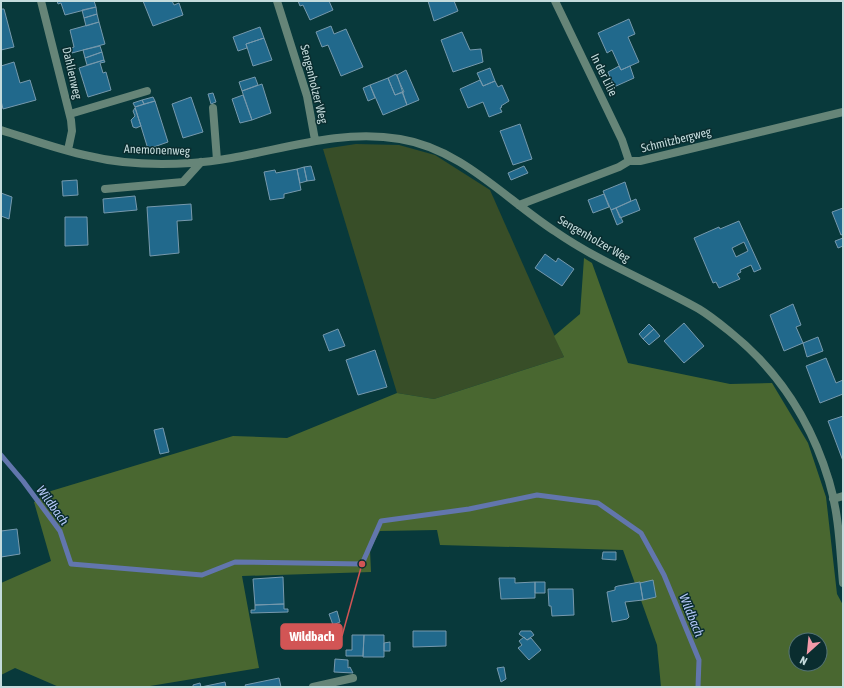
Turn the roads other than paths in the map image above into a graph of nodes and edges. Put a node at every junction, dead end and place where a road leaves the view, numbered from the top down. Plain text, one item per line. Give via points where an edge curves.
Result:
1 (41, 1) edge
2 (277, 1) edge
3 (555, 1) edge
4 (148, 91) dead end
5 (213, 108) dead end
6 (843, 112) edge
7 (70, 114) junction
8 (1, 130) edge
9 (314, 140) junction
10 (68, 150) junction
11 (217, 160) junction
12 (629, 161) junction
13 (201, 162) junction
14 (105, 188) dead end
15 (519, 205) junction
16 (843, 496) edge
17 (833, 499) junction
18 (843, 583) edge
19 (353, 678) dead end
20 (313, 687) edge

1 - 7 street, Dahlienweg
2 - 9 street, Sengenholzer Weg via 307,96
3 - 12 street, In der Lilie via 622,140
4 - 7 street
5 - 11 street
6 - 12 street, Schmitzbergweg via 640,162
7 - 10 street, Dahlienweg via 72,131
8 - 10 street, Anemonenweg
9 - 11 street, Anemonenweg
9 - 15 street, Sengenholzer Weg via 373,137 418,143 460,162
10 - 13 street, Anemonenweg via 90,157 117,160 154,163
11 - 13 street, Anemonenweg
12 - 15 street, Schmitzbergweg via 619,168
13 - 14 street via 183,182
15 - 17 street, Sengenholzer Weg via 534,218 589,253 702,310 759,357 799,411 820,454
16 - 17 street
17 - 18 street, Sengenholzer Weg
19 - 20 street

